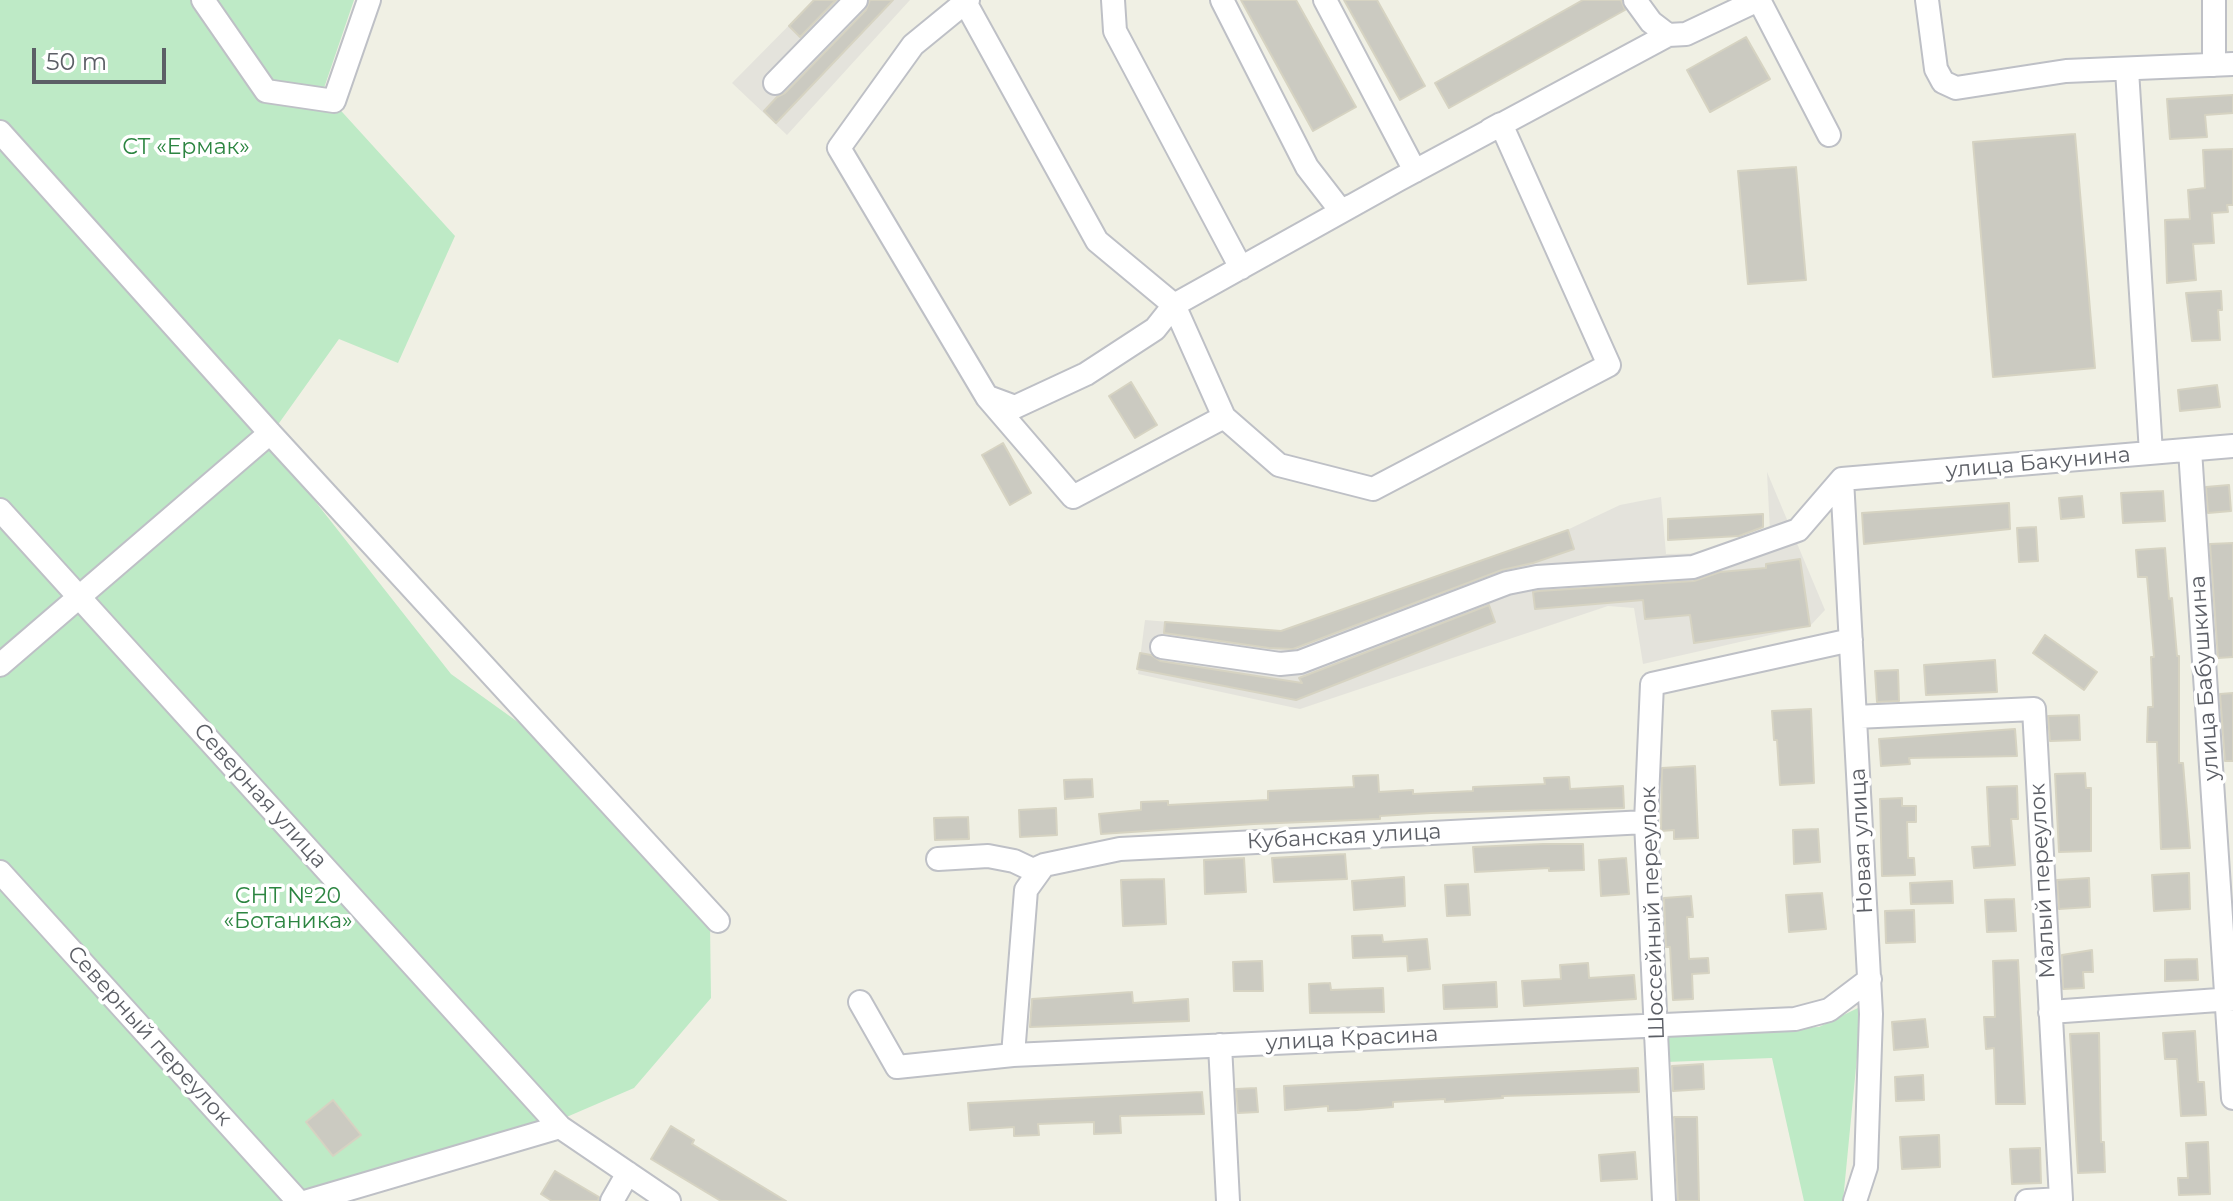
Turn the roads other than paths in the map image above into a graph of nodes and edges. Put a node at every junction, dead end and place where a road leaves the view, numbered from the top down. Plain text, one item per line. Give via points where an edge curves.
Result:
1 (203, 0) edge
2 (369, 0) edge
3 (856, 0) edge
4 (1113, 0) edge
5 (1222, 0) edge
6 (1325, 0) edge
7 (1635, 0) edge
8 (1758, 0) edge
9 (1927, 0) edge
10 (2214, 0) edge
11 (967, 1) edge
12 (1668, 35) junction
13 (2224, 64) edge
14 (2127, 70) junction
15 (775, 83) dead end
16 (1501, 124) junction
17 (0, 132) edge
18 (1829, 135) dead end
19 (1415, 171) junction
20 (1341, 211) junction
21 (1241, 268) junction
22 (1174, 305) junction
23 (987, 397) junction
24 (1224, 417) junction
25 (270, 433) junction
26 (2233, 446) edge
27 (2190, 450) junction
28 (2151, 453) junction
29 (1842, 479) junction
30 (0, 510) edge
31 (79, 597) junction
32 (1851, 640) junction
33 (1162, 647) dead end
34 (0, 665) edge
35 (1855, 717) junction
36 (1646, 822) junction
37 (938, 859) dead end
38 (1044, 865) junction
39 (0, 872) edge
40 (718, 921) dead end
41 (1870, 979) junction
42 (2230, 999) edge
43 (860, 1002) dead end
44 (2050, 1012) junction
45 (1657, 1024) junction
46 (1220, 1045) junction
47 (1013, 1055) junction
48 (2233, 1098) edge
49 (560, 1127) junction
50 (628, 1173) junction
51 (317, 1200) edge
52 (298, 1201) edge
53 (612, 1201) edge
54 (669, 1201) edge
55 (1228, 1201) edge
56 (1664, 1201) edge
57 (1855, 1201) edge
58 (2027, 1201) edge

1 - 2 street via 266,91 334,101
3 - 15 street
4 - 21 street via 1115,31
5 - 20 street via 1307,167
6 - 19 street
7 - 12 street
8 - 12 street via 1686,34
8 - 18 street
9 - 14 street via 1936,69 1943,82 1956,88 2066,71
10 - 13 street
11 - 22 street via 1097,241
11 - 23 street via 913,45 839,148
12 - 16 street
13 - 14 street
14 - 28 street
16 - 19 street
16 - 20 street
16 - 24 street via 1609,365 1373,489 1279,465
17 - 25 street
19 - 20 street
20 - 21 street
21 - 22 street
22 - 23 street via 1155,329 1086,374 1015,407
22 - 24 street
23 - 24 street via 1073,497
25 - 31 street
25 - 40 street
26 - 27 street, улица Бакунина
27 - 28 street, улица Бакунина
27 - 42 street, улица Бабушкина
28 - 29 street, улица Бакунина
29 - 32 street, Новая улица
29 - 33 street via 1798,530 1693,567 1507,583 1300,662 1280,664
30 - 31 street, Северная улица
31 - 34 street
31 - 49 street, Северная улица
32 - 35 street, Новая улица
32 - 36 street, Шоссейный переулок via 1652,684
35 - 41 street, Новая улица
35 - 44 street, Малый переулок via 2034,709
36 - 38 street, Кубанская улица via 1120,849
36 - 45 street, Шоссейный переулок
37 - 38 street via 988,856 1033,870
38 - 47 street via 1026,890
39 - 52 street, Северный переулок
41 - 45 street, улица Красина via 1829,1010 1795,1019
41 - 57 street, Новая улица via 1866,1167
42 - 44 street
42 - 48 street, улица Бабушкина
43 - 47 street, улица Красина via 897,1067
44 - 58 street, Малый переулок via 2061,1199
45 - 46 street, улица Красина
45 - 56 street, Шоссейный переулок
46 - 47 street, улица Красина
46 - 55 street
49 - 50 street, Северная улица
49 - 51 street
50 - 53 street
50 - 54 street, Северная улица

